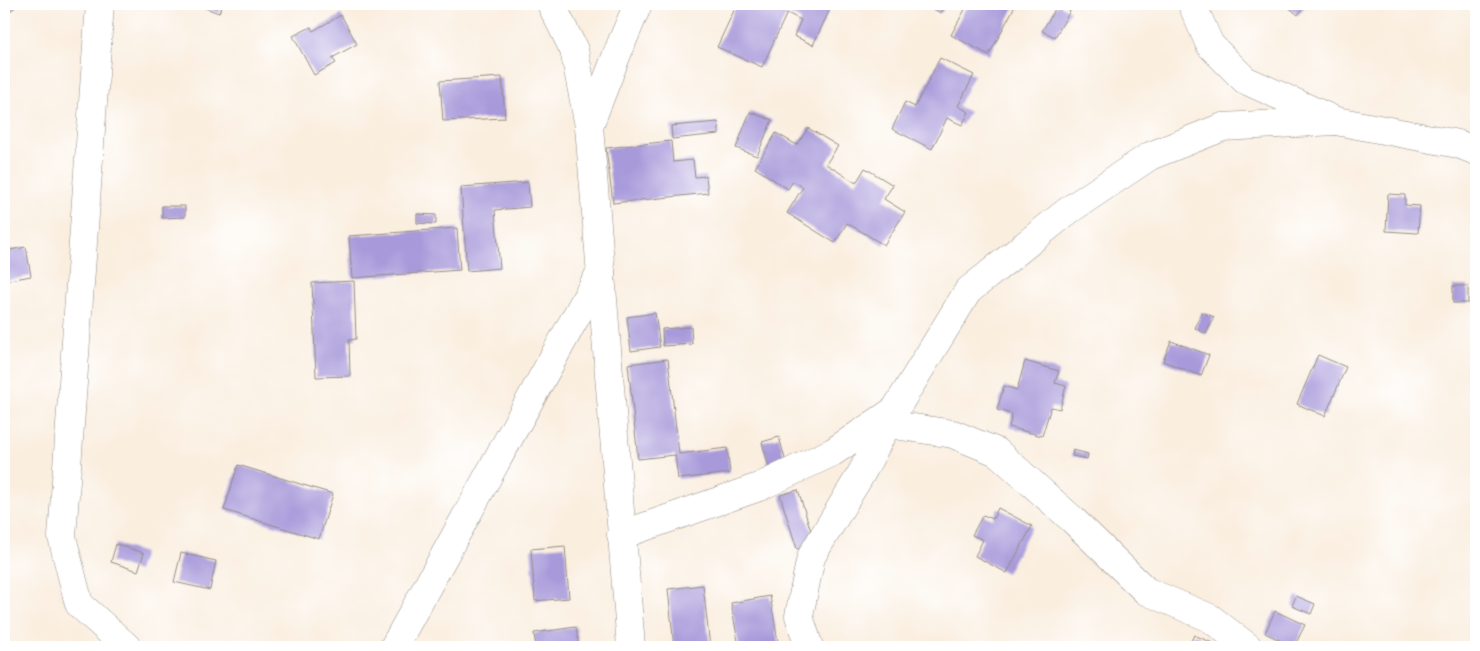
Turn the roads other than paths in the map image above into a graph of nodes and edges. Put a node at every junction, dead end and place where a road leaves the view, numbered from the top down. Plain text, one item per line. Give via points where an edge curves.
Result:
1 (100, 4) edge
2 (551, 4) edge
3 (638, 4) edge
4 (1192, 4) edge
5 (1336, 122) junction
6 (589, 126) junction
7 (1476, 151) edge
8 (601, 271) junction
9 (892, 417) junction
10 (621, 535) junction
11 (127, 647) edge
12 (394, 647) edge
13 (632, 647) edge
14 (809, 647) edge
15 (1248, 647) edge

1 - 11 street via 62,536 79,604
2 - 6 street via 574,50
3 - 6 street
4 - 5 street via 1210,45 1245,80
5 - 7 street via 1458,144
5 - 9 street via 1223,127 1150,156 1068,210 968,291
6 - 8 street
8 - 10 street
8 - 12 street
9 - 10 street via 832,452 759,487
9 - 14 street via 811,557 799,616
9 - 15 street via 952,434 996,452 1146,590 1210,618
10 - 13 street

